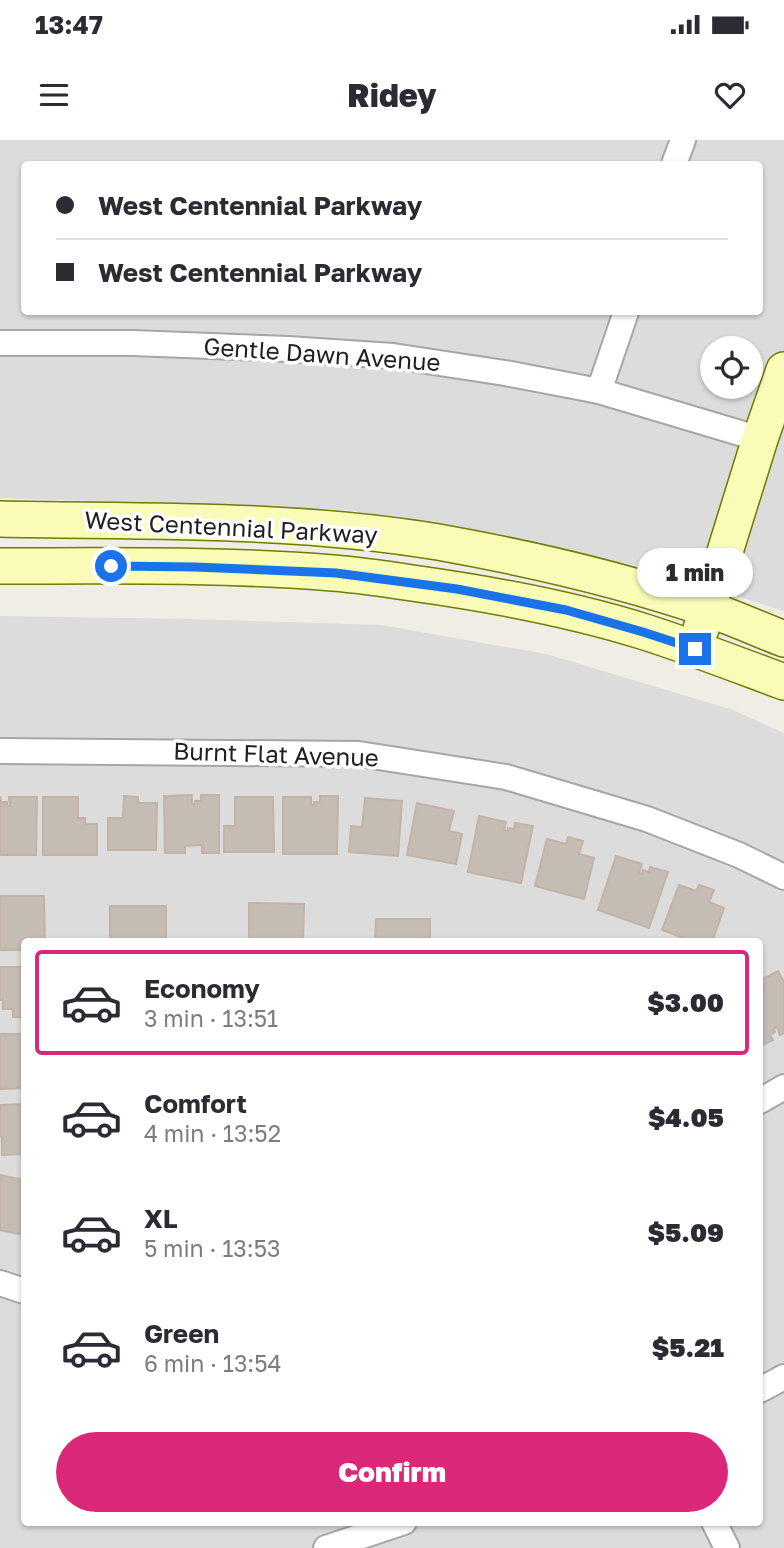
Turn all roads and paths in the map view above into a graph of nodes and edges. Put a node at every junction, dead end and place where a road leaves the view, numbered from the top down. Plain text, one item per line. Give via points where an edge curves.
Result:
1 (683, 140) edge
2 (675, 161) edge
3 (625, 315) edge
4 (0, 343) edge
5 (784, 370) edge
6 (599, 391) junction
7 (760, 439) junction
8 (0, 519) edge
9 (0, 565) edge
10 (707, 608) junction
11 (784, 639) edge
12 (695, 649) junction
13 (784, 682) edge
14 (0, 751) edge
15 (784, 877) edge
16 (784, 1087) edge
17 (763, 1099) edge
18 (0, 1283) edge
19 (21, 1291) edge
20 (784, 1377) edge
21 (763, 1388) edge
22 (392, 1526) edge
23 (717, 1526) edge
24 (326, 1548) edge
25 (727, 1548) edge

1 - 2 street
3 - 6 street
4 - 6 street, Gentle Dawn Avenue via 133,343 393,356
5 - 7 main road
6 - 7 street, Gentle Dawn Avenue
7 - 10 main road
8 - 10 main road, West Centennial Parkway via 247,524 437,542 576,571
9 - 12 main road, West Centennial Parkway via 336,573 566,610
10 - 11 main road, West Centennial Parkway
10 - 12 main road
12 - 13 main road, West Centennial Parkway
14 - 15 street, Burnt Flat Avenue via 359,754 506,777 634,815
16 - 17 street
18 - 19 street
20 - 21 street
22 - 24 street
23 - 25 street

